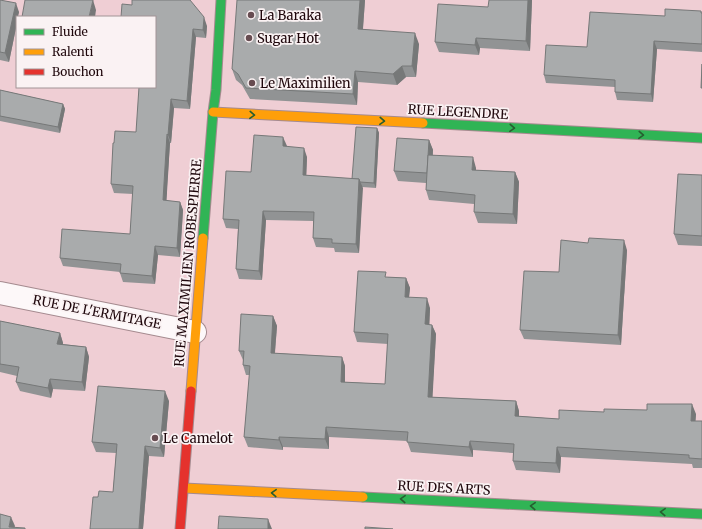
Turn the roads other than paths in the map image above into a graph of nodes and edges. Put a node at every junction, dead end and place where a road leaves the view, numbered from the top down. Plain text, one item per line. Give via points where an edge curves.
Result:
1 (221, 0) edge
2 (213, 112) junction
3 (702, 138) edge
4 (0, 293) edge
5 (195, 332) junction
6 (184, 488) junction
7 (702, 514) edge
8 (180, 529) edge

1 - 2 street, RUE MAXIMILIEN ROBESPIERRE
2 -> 3 street, RUE LEGENDRE
2 - 5 street, RUE MAXIMILIEN ROBESPIERRE
4 - 5 street, RUE DE L'ERMITAGE
5 - 6 street, RUE MAXIMILIEN ROBESPIERRE
7 -> 6 street, RUE DES ARTS
6 - 8 street, RUE MAXIMILIEN ROBESPIERRE

